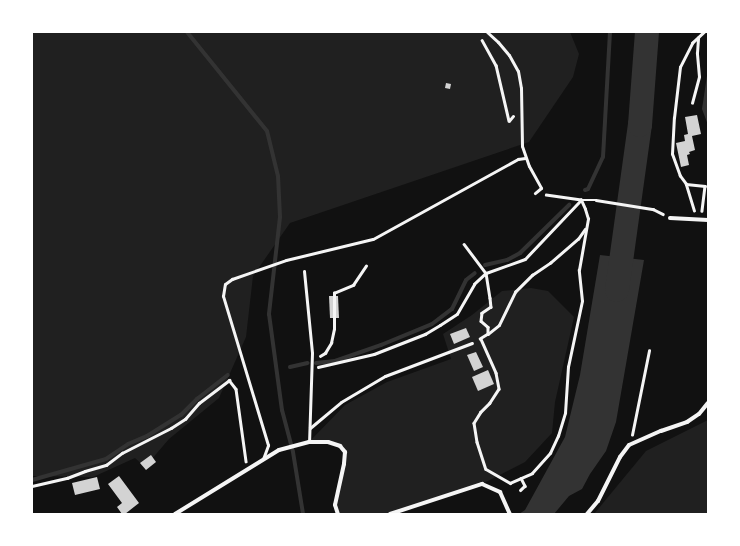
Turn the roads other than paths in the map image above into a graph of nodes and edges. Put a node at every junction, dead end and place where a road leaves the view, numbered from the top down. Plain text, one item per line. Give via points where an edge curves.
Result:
1 (486, 32) edge
2 (525, 158) junction
3 (535, 193) road end
4 (670, 218) dead end
5 (708, 220) edge
6 (304, 270) dead end
7 (472, 343) road end
8 (708, 403) edge
9 (310, 428) junction
10 (309, 442) junction
11 (263, 459) junction
12 (175, 514) edge
13 (338, 514) edge
14 (390, 514) edge
15 (510, 514) edge
16 (587, 514) edge

1 - 2 lane via 509,55 518,71 521,88 521,139
2 - 3 lane via 541,188
2 - 11 lane via 518,159 373,239 286,260 232,279 226,284 223,296 268,445
4 - 5 street
6 - 9 lane via 312,353
7 - 9 lane via 385,376 341,402
8 - 16 street via 699,414 687,422 629,445 620,457 598,501
9 - 10 lane
10 - 11 street via 279,450
10 - 13 street via 328,442 340,446 344,452 344,464 335,505
11 - 12 street
14 - 15 street via 482,484 500,492

